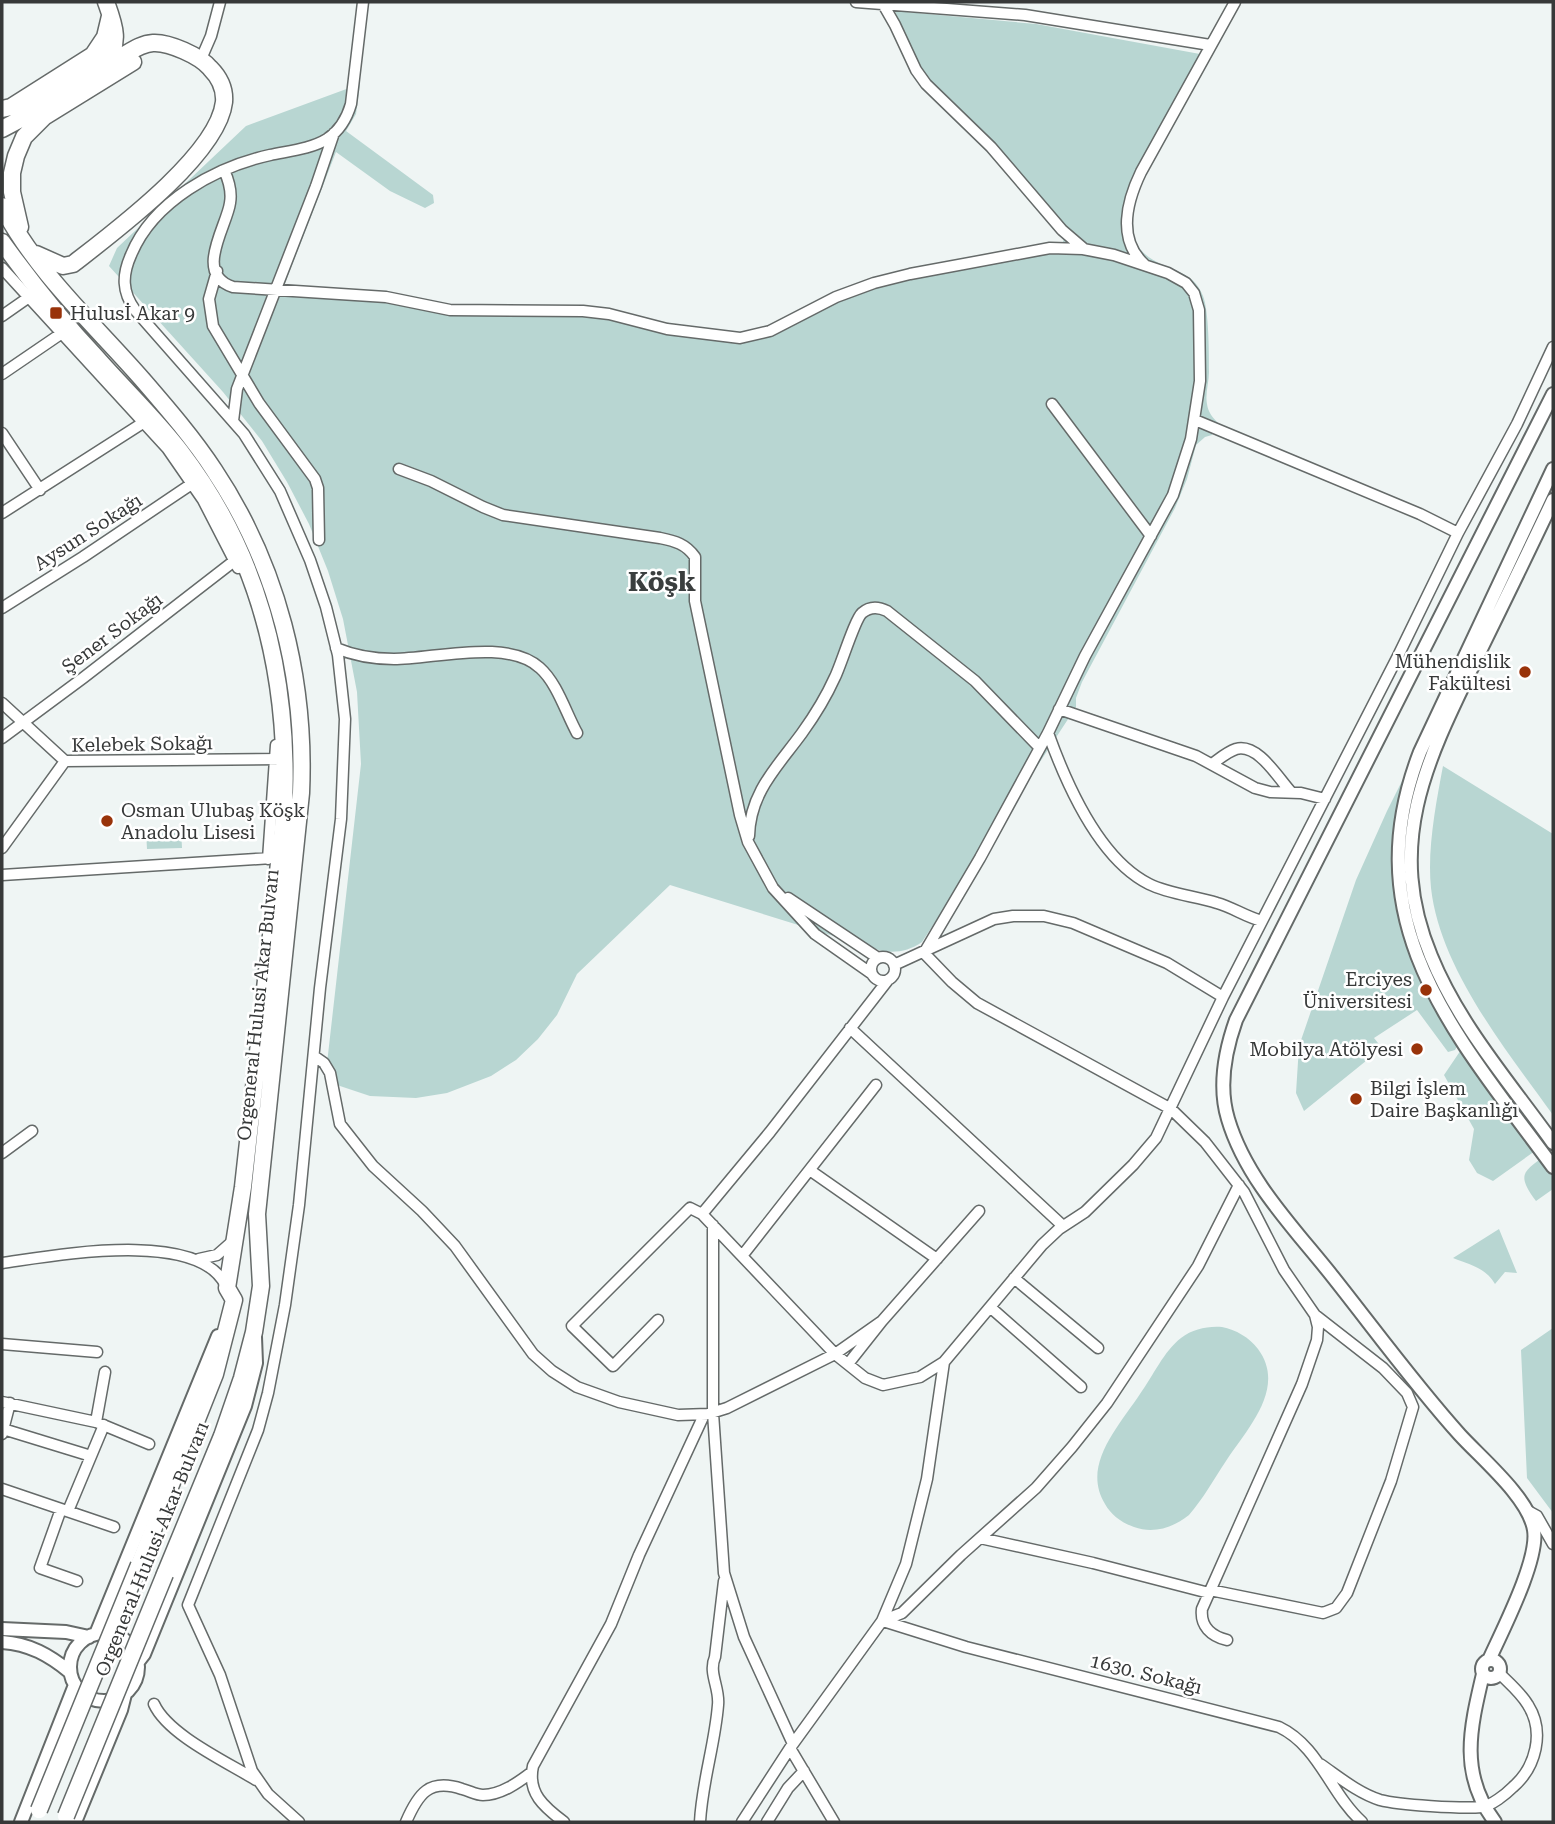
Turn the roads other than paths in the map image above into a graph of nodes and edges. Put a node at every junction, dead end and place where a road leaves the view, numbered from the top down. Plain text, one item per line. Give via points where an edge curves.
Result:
1 (220, 2) edge
2 (363, 2) edge
3 (856, 2) edge
4 (1235, 2) edge
5 (883, 4) junction
6 (108, 8) edge
7 (1210, 45) junction
8 (170, 46) junction
9 (201, 59) junction
10 (104, 64) junction
11 (2, 109) edge
12 (2, 129) edge
13 (334, 133) junction
14 (224, 170) junction
15 (2, 206) edge
16 (20, 237) junction
17 (2, 242) edge
18 (1083, 249) junction
19 (30, 251) junction
20 (1144, 265) junction
21 (2, 268) edge
22 (216, 271) junction
23 (275, 289) junction
24 (34, 295) junction
25 (2, 316) edge
26 (65, 331) junction
27 (1553, 346) edge
28 (2, 374) edge
29 (242, 376) junction
30 (1553, 394) edge
31 (1052, 404) dead end
32 (148, 420) junction
33 (1195, 420) junction
34 (233, 421) junction
35 (2, 433) edge
36 (398, 469) dead end
37 (1553, 469) edge
38 (193, 483) junction
39 (40, 490) junction
40 (1553, 500) edge
41 (2, 513) edge
42 (1458, 533) junction
43 (1152, 536) junction
44 (319, 540) dead end
45 (238, 558) junction
46 (2, 608) edge
47 (336, 648) junction
48 (2, 703) edge
49 (1059, 709) junction
50 (23, 722) junction
51 (577, 733) dead end
52 (1048, 733) junction
53 (2, 737) edge
54 (1429, 746) junction
55 (1040, 748) junction
56 (280, 759) junction
57 (65, 761) junction
58 (1212, 764) junction
59 (1291, 792) junction
60 (1325, 799) junction
61 (748, 842) junction
62 (2, 848) edge
63 (273, 858) junction
64 (2, 875) edge
65 (773, 888) junction
66 (1262, 921) junction
67 (924, 953) junction
68 (878, 958) junction
69 (894, 965) junction
70 (872, 974) junction
71 (888, 980) junction
72 (1223, 997) junction
73 (850, 1028) junction
74 (314, 1056) junction
75 (876, 1085) dead end
76 (1171, 1109) junction
77 (33, 1131) dead end
78 (1553, 1143) edge
79 (2, 1153) edge
80 (1553, 1167) edge
81 (811, 1171) junction
82 (1239, 1185) junction
83 (979, 1212) dead end
84 (702, 1214) junction
85 (713, 1225) junction
86 (1063, 1226) junction
87 (236, 1236) junction
88 (742, 1256) junction
89 (937, 1259) junction
90 (195, 1260) junction
91 (2, 1263) edge
92 (1014, 1279) junction
93 (231, 1294) junction
94 (990, 1307) junction
95 (1315, 1315) junction
96 (658, 1321) dead end
97 (882, 1321) junction
98 (254, 1332) junction
99 (2, 1344) edge
100 (1098, 1348) dead end
101 (97, 1352) dead end
102 (835, 1353) junction
103 (944, 1362) junction
104 (848, 1364) junction
105 (105, 1372) dead end
106 (1082, 1387) dead end
107 (6, 1402) edge
108 (708, 1414) junction
109 (100, 1424) junction
110 (2, 1432) edge
111 (149, 1444) dead end
112 (91, 1456) junction
113 (2, 1489) edge
114 (65, 1510) junction
115 (1526, 1510) junction
116 (114, 1527) dead end
117 (980, 1538) junction
118 (1553, 1544) edge
119 (724, 1573) junction
120 (77, 1581) dead end
121 (1209, 1591) junction
122 (882, 1621) junction
123 (2, 1629) edge
124 (92, 1635) junction
125 (1227, 1640) dead end
126 (2, 1642) edge
127 (137, 1663) junction
128 (1492, 1670) junction
129 (70, 1672) junction
130 (75, 1685) junction
131 (125, 1694) junction
132 (154, 1704) dead end
133 (792, 1746) junction
134 (1317, 1762) junction
135 (804, 1771) junction
136 (532, 1772) junction
137 (257, 1780) junction
138 (1484, 1807) junction
139 (37, 1816) edge
140 (68, 1820) edge
141 (21, 1822) edge
142 (299, 1822) edge
143 (405, 1822) edge
144 (564, 1822) edge
145 (699, 1822) edge
146 (742, 1822) edge
147 (767, 1822) edge
148 (834, 1822) edge
149 (1362, 1822) edge
150 (1495, 1822) edge

1 - 9 street
2 - 13 street via 351,104
3 - 5 street
4 - 7 street
5 - 7 street via 1024,15
5 - 18 street via 926,85 991,147
6 - 10 main road via 116,40
6 - 11 main road via 105,37 93,55
7 - 20 street via 1132,194 1128,237
8 - 9 main road
8 - 10 main road via 149,43
8 - 16 main road via 153,49 44,117 24,137 12,173
9 - 19 main road via 218,78 224,102 208,139 174,178 73,264 63,266
10 - 12 main road
13 - 14 street via 324,141
13 - 23 street
14 - 22 street via 231,198 215,246
14 - 34 street via 191,188 156,216 133,249 124,284 135,310
15 - 16 main road, Orgeneral Hulusi Akar Bulvarı
16 - 19 main road, Orgeneral Hulusi Akar Bulvarı
17 - 24 main road, Orgeneral Hulusi Akar Bulvarı
18 - 20 street
18 - 23 street via 1039,249 891,278 835,297 770,331 740,338 583,311 441,309 386,296
19 - 98 main road, Orgeneral Hulusi Akar Bulvarı via 214,470 258,551 291,656 301,721 301,793 257,1214 261,1286
20 - 33 street via 1182,279 1196,298 1200,381
21 - 24 street
22 - 23 street via 229,286
22 - 29 street via 209,299 211,318
23 - 29 street
24 - 25 street
24 - 26 main road, Orgeneral Hulusi Akar Bulvarı
26 - 28 street
26 - 32 main road, Orgeneral Hulusi Akar Bulvarı
27 - 42 street
29 - 34 street via 234,398
29 - 44 street via 315,479
30 - 115 street via 1236,1020 1224,1066 1223,1093 1236,1142 1253,1174 1451,1424
31 - 43 street
32 - 38 street
32 - 39 street
32 - 45 main road, Orgeneral Hulusi Akar Bulvarı via 180,451 208,491
33 - 42 street
33 - 43 street via 1180,477
34 - 47 street via 288,506 319,583
35 - 39 street
36 - 61 street via 503,515 660,538 683,544 692,552 707,665
37 - 54 street via 1493,594
38 - 45 street
38 - 46 street, Aysun Sokağı
39 - 41 street
40 - 54 street
42 - 60 street
43 - 49 street
45 - 50 street, Şener Sokağı
45 - 56 main road, Orgeneral Hulusi Akar Bulvarı via 260,606 274,659 282,702
47 - 51 street via 391,659 495,653 524,657 547,676
47 - 74 street via 345,719 343,793
48 - 50 street
49 - 52 street
49 - 58 street
50 - 53 street, Şener Sokağı
50 - 57 street
52 - 55 street
52 - 66 street via 1092,826 1128,868 1150,884 1219,903
54 - 78 street via 1411,842 1412,888 1421,930 1456,1006
54 - 80 street via 1410,781 1399,832 1399,886 1408,933 1446,1018
55 - 61 street via 952,661 887,611 869,609 858,617 824,698 762,786 750,818
55 - 67 street
56 - 57 street, Kelebek Sokağı
56 - 63 main road, Orgeneral Hulusi Akar Bulvarı via 285,800
57 - 62 street, Kelebek Sokağı
58 - 59 street via 1255,788
58 - 59 street via 1234,750 1249,750
59 - 60 street
60 - 66 street
61 - 65 street
63 - 64 street
63 - 87 main road, Orgeneral Hulusi Akar Bulvarı
65 - 68 street
65 - 70 street via 815,934
66 - 72 street
67 - 69 street
67 - 72 street via 994,919 1055,917 1167,963
67 - 76 street via 977,1003
68 - 69 street via 888,958
68 - 70 street via 872,963
69 - 71 street
70 - 71 street via 877,980
71 - 73 street
72 - 76 street
73 - 84 street
73 - 86 street
74 - 108 street via 330,1073 340,1124 373,1166 455,1246 542,1362 570,1383 605,1398 678,1415
74 - 137 street via 293,1248 268,1393 258,1430 188,1605 220,1675
75 - 81 street
76 - 82 street
76 - 86 street via 1141,1157 1085,1212
77 - 79 street
81 - 88 street
81 - 89 street
82 - 95 street via 1284,1270
82 - 117 street via 1198,1266 1107,1404 1045,1478
83 - 89 street
84 - 85 street
84 - 96 street via 690,1208 572,1326 613,1366
85 - 88 street
85 - 108 street
86 - 92 street
87 - 90 street via 222,1252
87 - 93 main road, Orgeneral Hulusi Akar Bulvarı
88 - 102 street
89 - 97 street
90 - 91 street via 158,1252 112,1250
90 - 93 street via 213,1268
92 - 94 street
92 - 100 street
93 - 124 street
93 - 139 main road, Orgeneral Hulusi Akar Bulvarı, bridge via 222,1353 208,1395
94 - 103 street
94 - 106 street
95 - 121 street via 1317,1340 1302,1384
95 - 121 street via 1371,1358 1411,1398 1414,1412 1391,1480 1347,1593 1331,1611
97 - 102 street
97 - 104 street
98 - 127 street via 256,1363 245,1406
98 - 140 main road, Orgeneral Hulusi Akar Bulvarı, bridge via 226,1425
99 - 101 street
102 - 104 street
102 - 108 street
103 - 104 street via 920,1377 883,1385 864,1378
103 - 122 street via 927,1479 906,1564
105 - 109 street
107 - 109 street
107 - 110 street
108 - 119 street
108 - 136 street via 639,1555 611,1624
109 - 111 street
109 - 112 street
110 - 112 street
112 - 114 street
113 - 114 street
114 - 116 street
114 - 120 street via 40,1568
115 - 118 street via 1537,1516
115 - 128 street via 1535,1545
117 - 121 street
117 - 122 street via 902,1613
119 - 133 street via 744,1637
119 - 145 street via 712,1667 719,1702
121 - 125 street via 1202,1620 1213,1634
122 - 133 street
122 - 134 street, 1630. Sokağı via 1279,1727 1301,1741
123 - 124 street
124 - 127 street via 123,1639 133,1649
124 - 129 street via 74,1651
126 - 129 street via 39,1650
127 - 131 street via 134,1684
128 - 138 street via 1471,1732 1470,1761
128 - 138 street via 1528,1705 1537,1742 1520,1782
129 - 130 street
130 - 131 street via 98,1701
130 - 141 street
131 - 140 street
132 - 137 street via 176,1731
133 - 135 street
133 - 146 street
134 - 138 street via 1380,1800
134 - 149 street, 1630. Sokağı via 1340,1799
135 - 147 street
135 - 148 street
136 - 143 street via 485,1795 448,1785 434,1787 416,1801
136 - 144 street via 537,1799
137 - 142 street
138 - 150 street

